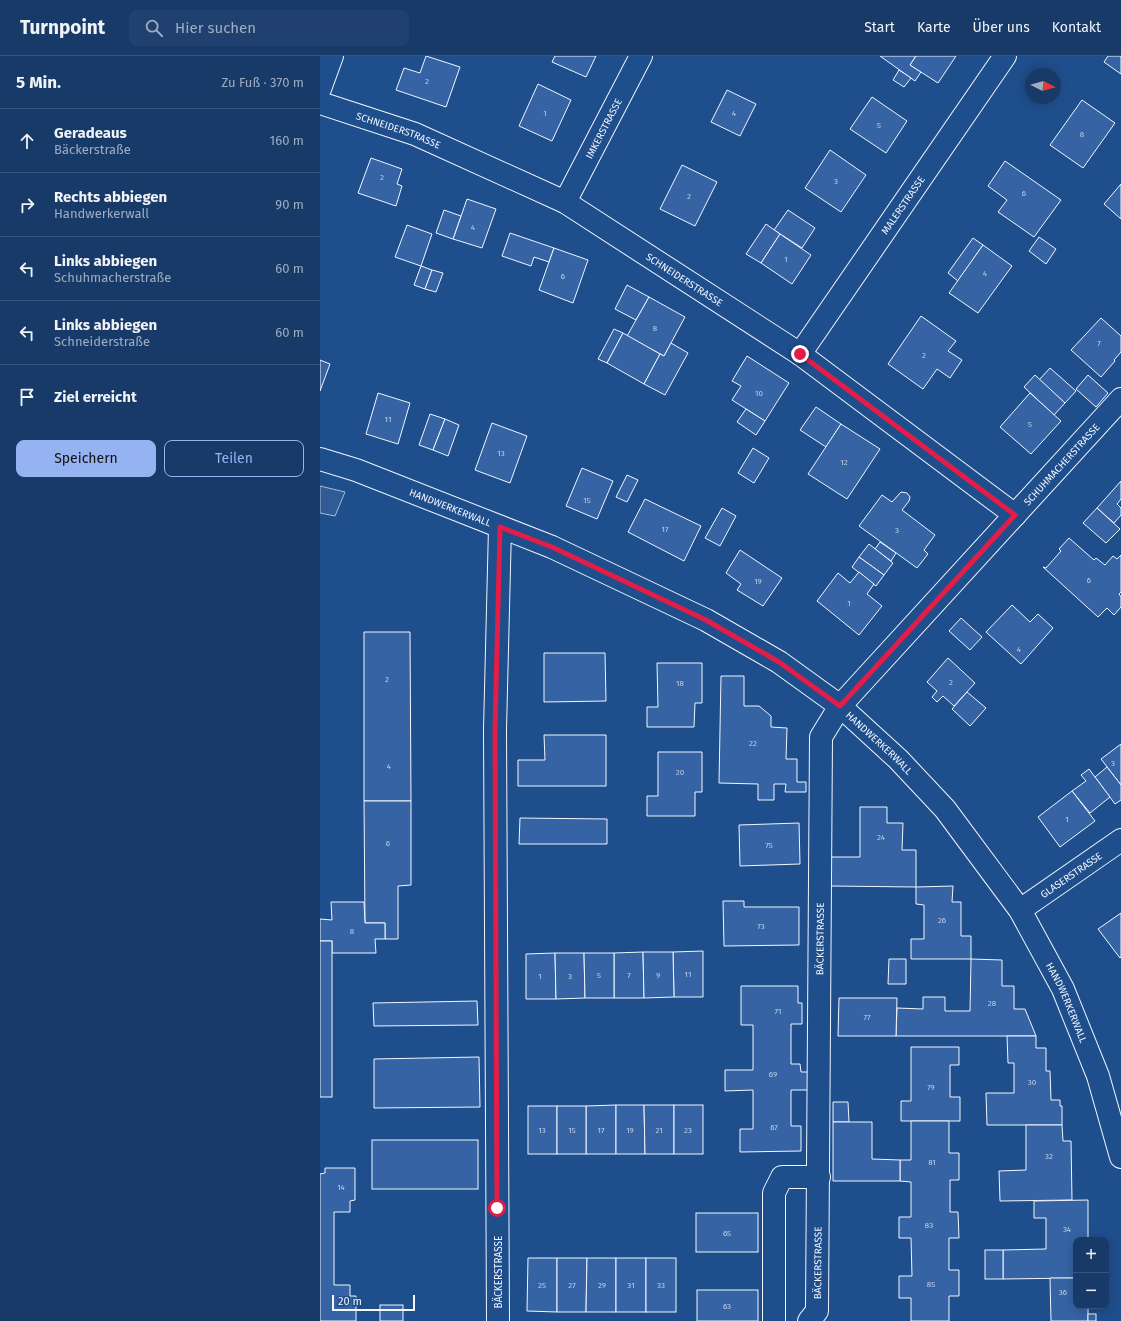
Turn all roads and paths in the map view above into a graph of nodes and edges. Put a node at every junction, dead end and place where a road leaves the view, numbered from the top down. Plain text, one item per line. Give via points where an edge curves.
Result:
1 (332, 56) edge
2 (641, 56) edge
3 (1005, 56) edge
4 (320, 89) edge
5 (320, 103) edge
6 (566, 202) junction
7 (800, 354) junction
8 (1121, 399) edge
9 (320, 459) edge
10 (1015, 515) junction
11 (500, 527) junction
12 (840, 706) junction
13 (1121, 840) edge
14 (1020, 910) junction
15 (1121, 1153) edge
16 (819, 1177) junction
17 (498, 1321) edge
18 (774, 1321) edge
19 (809, 1321) edge

1 - 4 street
2 - 6 street, IMKERSTRASSE
3 - 7 street, MALERSTRASSE
5 - 6 street, SCHNEIDERSTRASSE via 415,134
6 - 7 street, SCHNEIDERSTRASSE
7 - 10 street, SCHNEIDERSTRASSE
8 - 10 street, SCHUHMACHERSTRASSE
9 - 11 street, HANDWERKERWALL via 356,470
10 - 12 street, SCHUHMACHERSTRASSE
11 - 12 street, HANDWERKERWALL via 552,547 706,620 779,662
11 - 17 street, BÄCKERSTRASSE via 495,730
12 - 14 street, HANDWERKERWALL via 898,760 945,809
12 - 16 street, BÄCKERSTRASSE via 821,738
13 - 14 street, GLASERSTRASSE
14 - 15 street, HANDWERKERWALL via 1063,989 1098,1076
16 - 18 street via 782,1178 774,1193
16 - 19 street, BÄCKERSTRASSE via 817,1311

